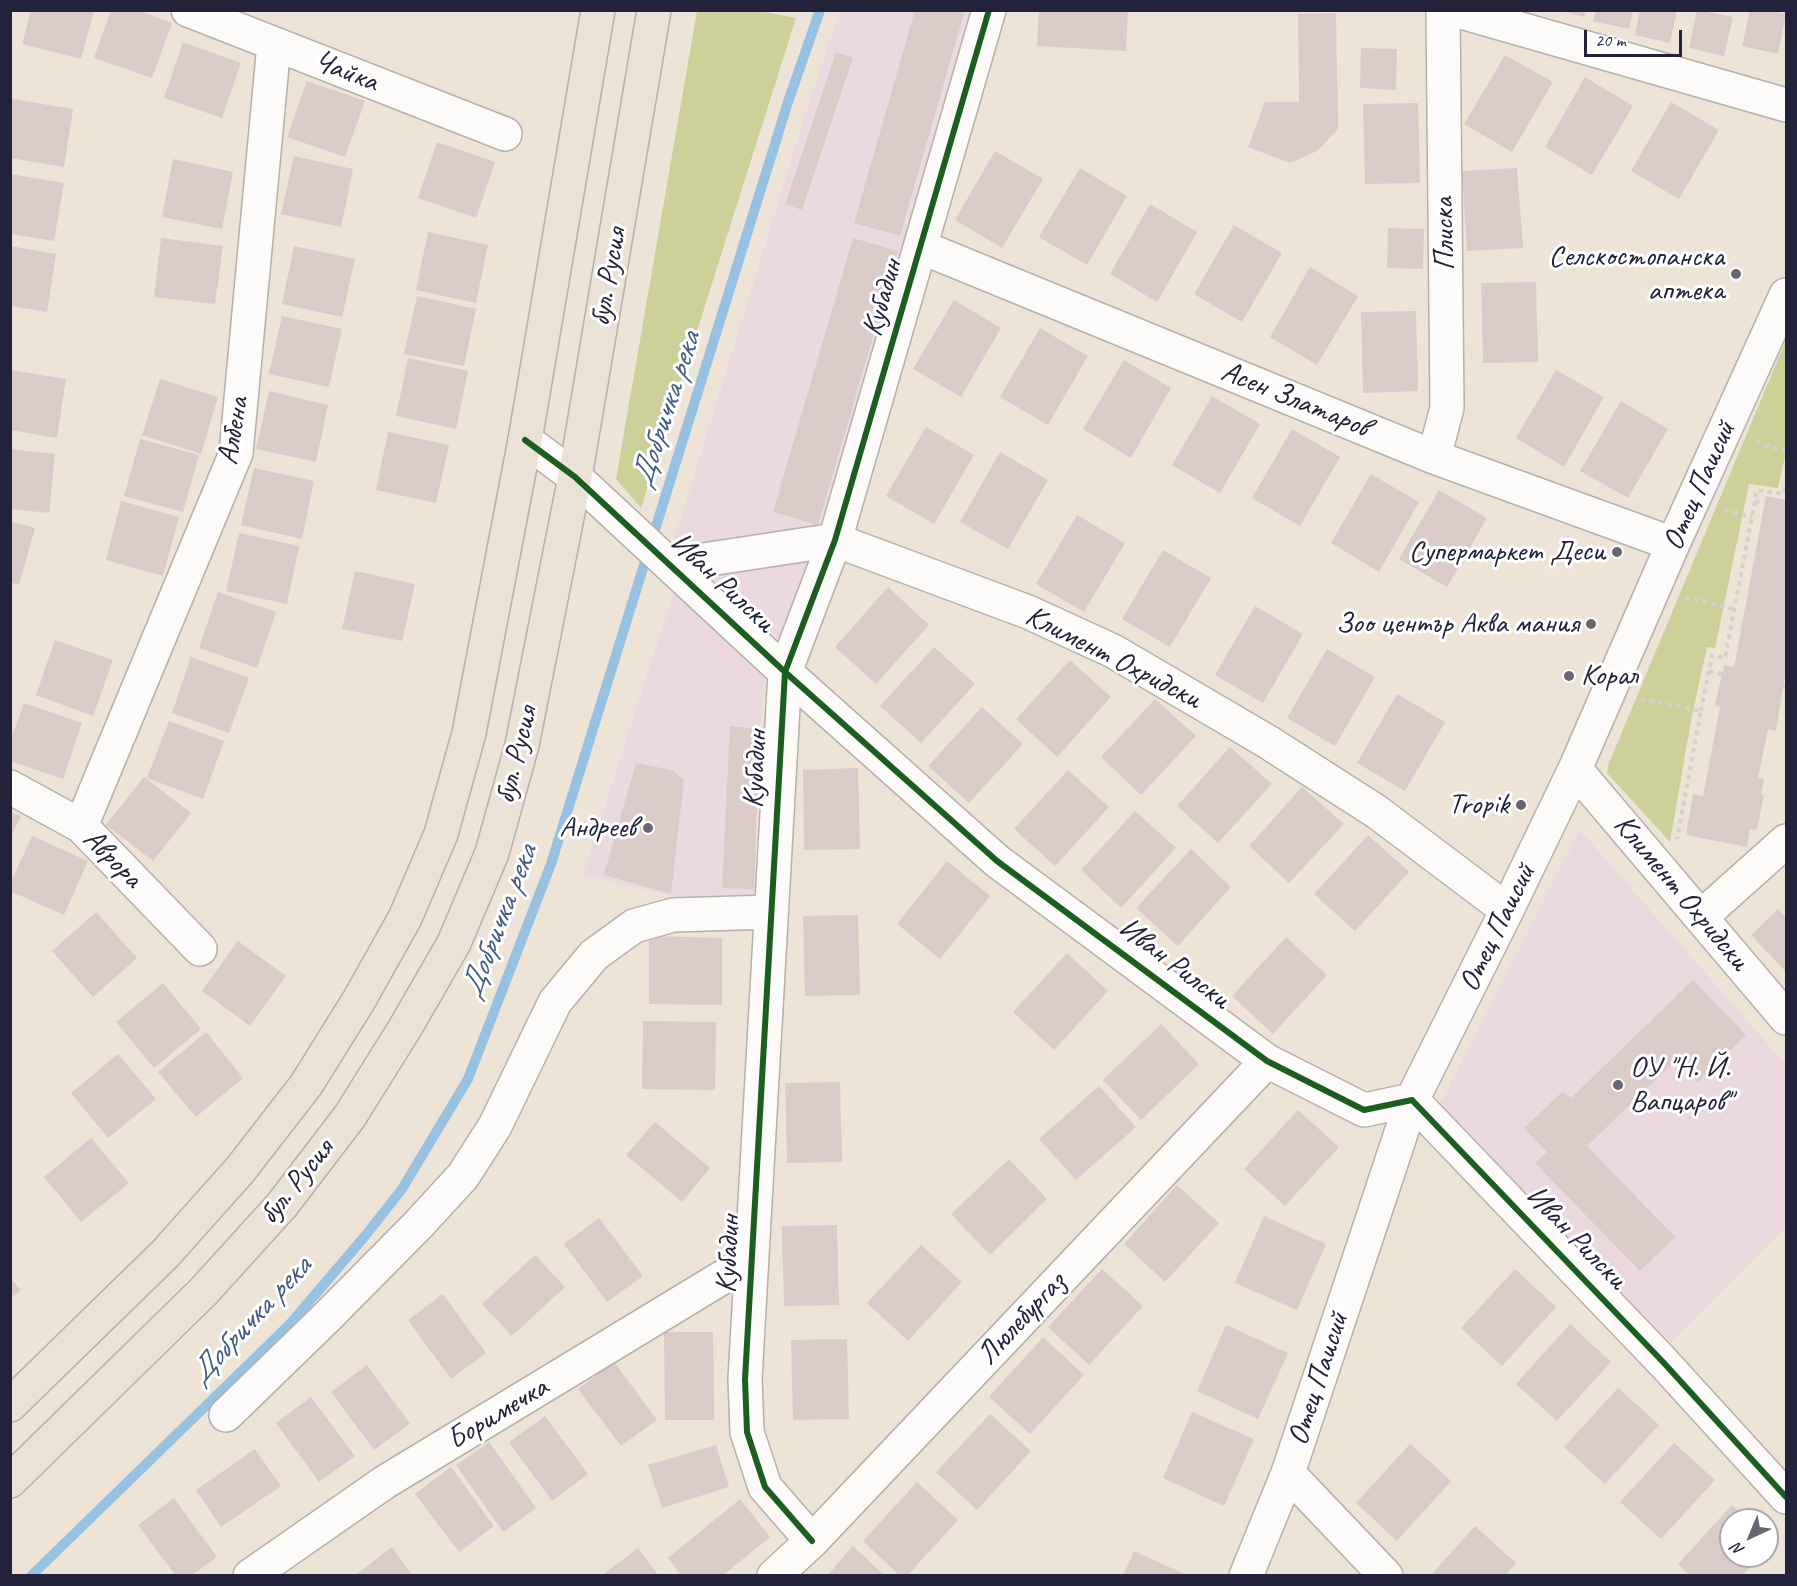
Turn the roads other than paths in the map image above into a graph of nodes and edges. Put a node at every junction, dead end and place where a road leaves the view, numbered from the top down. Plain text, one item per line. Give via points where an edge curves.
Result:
1 (188, 10) edge
2 (598, 10) edge
3 (654, 10) edge
4 (989, 10) edge
5 (1443, 10) edge
6 (1454, 10) edge
7 (274, 44) junction
8 (1786, 105) edge
9 (505, 134) dead end
10 (921, 247) junction
11 (1786, 295) edge
12 (525, 440) junction
13 (1434, 457) junction
14 (575, 477) junction
15 (836, 540) junction
16 (1673, 544) junction
17 (666, 561) junction
18 (785, 672) junction
19 (1575, 769) junction
20 (10, 787) edge
21 (81, 826) junction
22 (1786, 841) edge
23 (1507, 910) junction
24 (771, 912) junction
25 (1701, 917) junction
26 (200, 949) dead end
27 (1786, 1018) edge
28 (1267, 1061) junction
29 (1412, 1100) junction
30 (751, 1260) junction
31 (10, 1405) edge
32 (226, 1415) dead end
33 (1288, 1473) junction
34 (10, 1481) edge
35 (1786, 1497) edge
36 (812, 1541) junction
37 (250, 1575) edge
38 (774, 1575) edge
39 (1246, 1575) edge
40 (1386, 1575) edge

1 - 7 street, Чайка
2 - 12 main road, бул. Русия
3 - 14 main road, бул. Русия
4 - 10 street, Кубадин
5 - 13 street, Плиска via 1447,408
6 - 8 street
7 - 9 street, Чайка
7 - 21 street, Албена via 236,453
10 - 13 street, Асен Златаров
10 - 15 street, Кубадин
11 - 16 street, Отец Паисий
12 - 14 street, Иван Рилски
12 - 31 main road, бул. Русия via 469,733 441,834 405,918 306,1085 240,1170 165,1254
13 - 16 street, Асен Златаров
14 - 17 street, Иван Рилски
14 - 34 main road, бул. Русия via 522,745 492,853 454,943 350,1116 282,1205 204,1291
15 - 17 street, Климент Охридски
15 - 18 street, Кубадин
15 - 23 street, Климент Охридски via 1028,612 1113,651 1268,742 1377,812
16 - 19 street, Отец Паисий
17 - 18 street, Иван Рилски
18 - 24 street, Кубадин
18 - 28 street, Иван Рилски via 997,861
19 - 23 street, Отец Паисий
19 - 25 street, Климент Охридски
20 - 21 street, Аврора
21 - 26 street, Аврора
22 - 25 street
23 - 29 street, Отец Паисий
24 - 30 street, Кубадин
24 - 32 street via 674,915 633,926 594,955 555,1002 495,1126 463,1176
25 - 27 street, Климент Охридски
28 - 29 street, Иван Рилски via 1364,1110
28 - 36 street, Люлебургаз
29 - 33 street, Отец Паисий
29 - 35 street, Иван Рилски via 1663,1362
30 - 36 street, Кубадин via 745,1378 747,1432 765,1487
30 - 37 street, Боримечка via 385,1482
33 - 39 street, Отец Паисий
33 - 40 street
36 - 38 street, Люлебургаз

